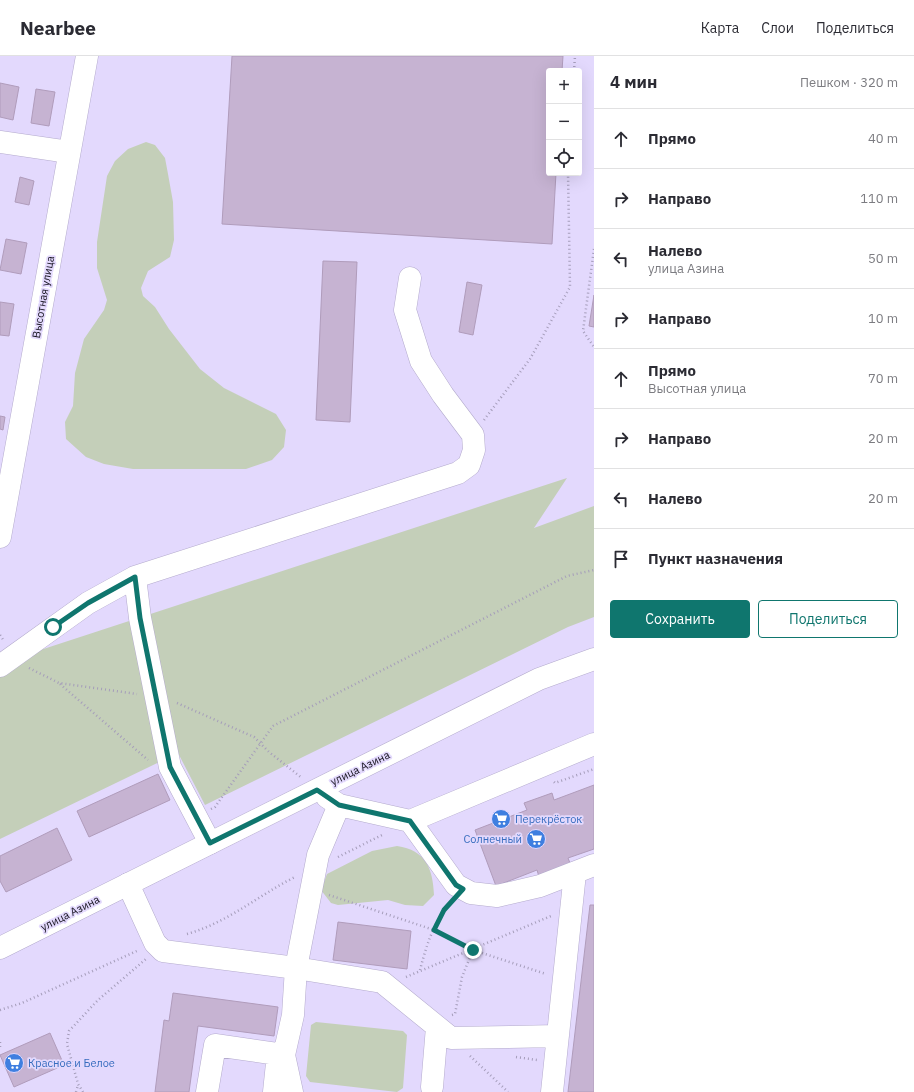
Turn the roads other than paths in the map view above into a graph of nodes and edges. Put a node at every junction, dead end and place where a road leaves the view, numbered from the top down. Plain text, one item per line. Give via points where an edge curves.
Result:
1 (87, 56) edge
2 (0, 142) edge
3 (69, 152) junction
4 (410, 278) dead end
5 (0, 537) edge
6 (135, 577) junction
7 (594, 659) edge
8 (0, 666) edge
9 (594, 744) edge
10 (317, 790) junction
11 (339, 805) junction
12 (410, 821) junction
13 (210, 843) junction
14 (584, 869) edge
15 (128, 884) junction
16 (0, 948) edge
17 (296, 968) junction
18 (444, 1033) junction
19 (558, 1036) junction
20 (281, 1055) junction
21 (432, 1087) dead end
22 (207, 1092) edge
23 (274, 1092) edge
24 (292, 1092) edge
25 (552, 1092) edge

1 - 3 street, Высотная улица
2 - 3 street
3 - 5 street, Высотная улица
4 - 6 street via 406,310 421,361 473,435 474,450 469,464 458,473
6 - 8 street via 88,603
6 - 13 street via 140,618 170,767
7 - 10 street, улица Азина via 539,679
9 - 12 street
10 - 11 street
10 - 13 street, улица Азина
11 - 12 street
11 - 17 street via 318,855
12 - 14 street via 456,885 471,893 497,896 540,886
13 - 15 street, улица Азина
14 - 19 street via 571,908
15 - 16 street, улица Азина
15 - 17 street via 157,946 163,951
17 - 18 street via 382,982
17 - 20 street via 293,1015
18 - 19 street
18 - 21 street
19 - 25 street
20 - 22 street via 215,1045
20 - 23 street
20 - 24 street

